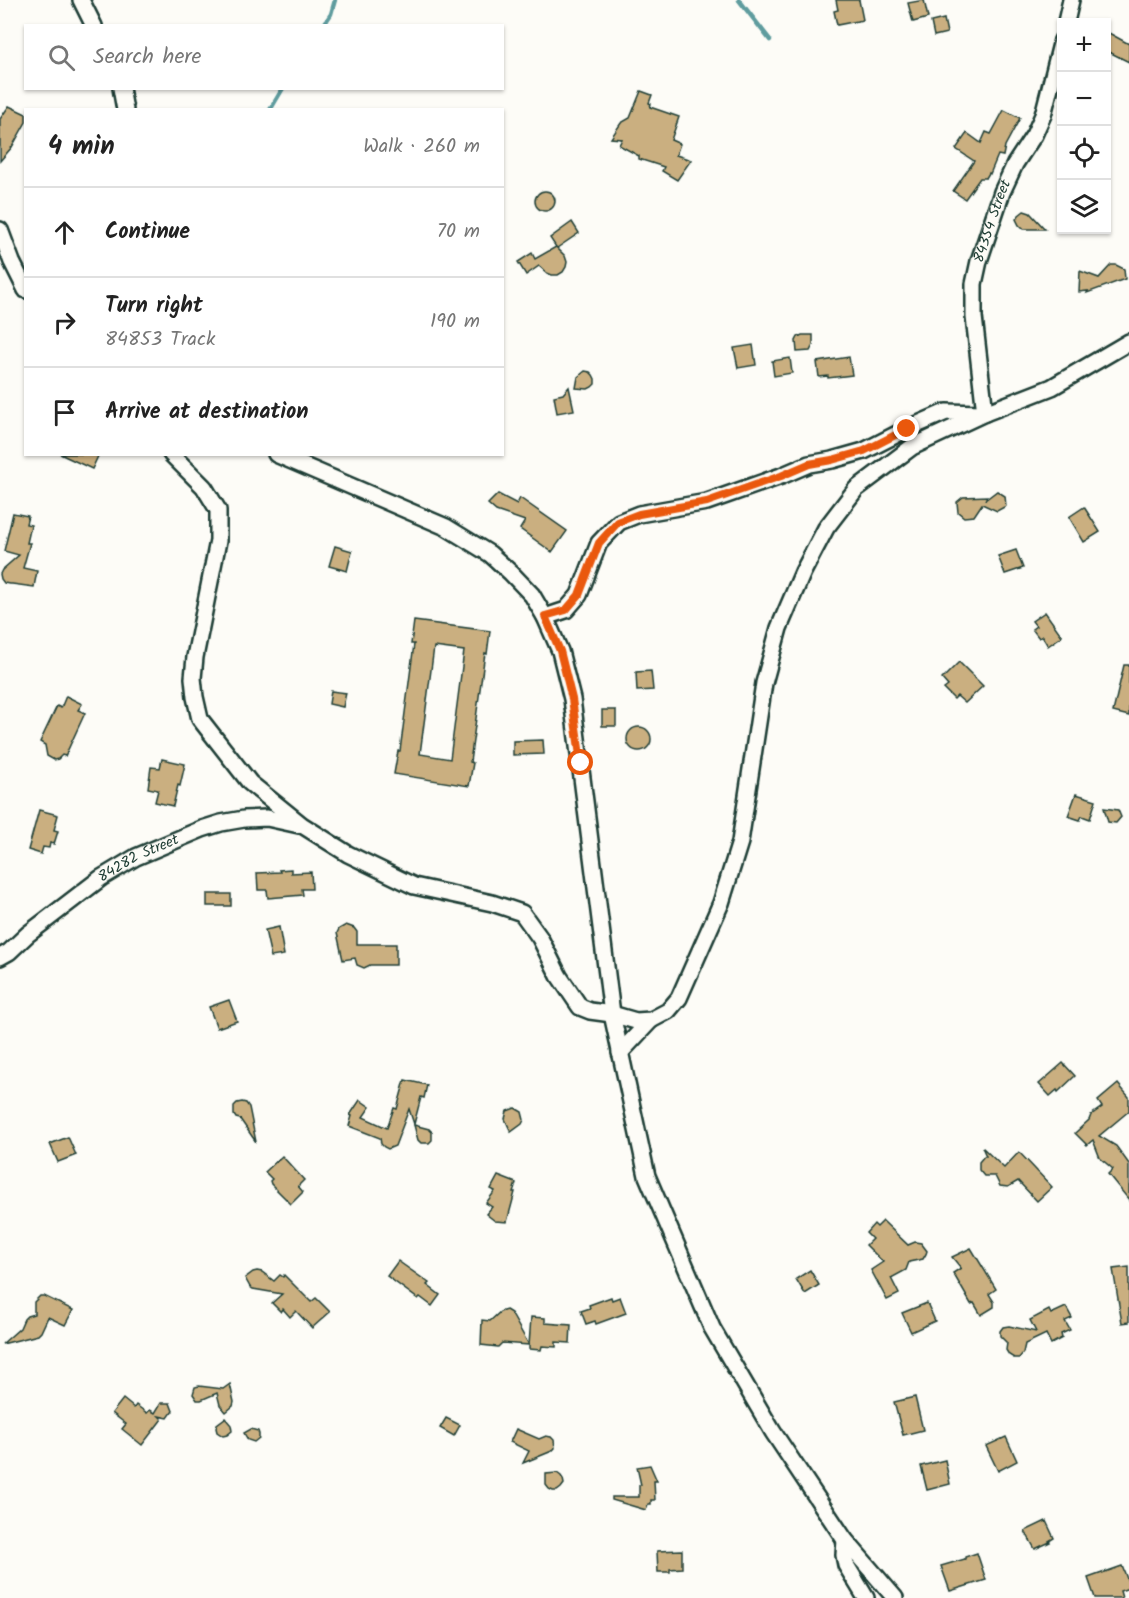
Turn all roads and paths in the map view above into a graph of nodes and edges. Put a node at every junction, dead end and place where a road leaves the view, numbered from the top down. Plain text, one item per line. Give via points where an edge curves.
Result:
1 (81, 0) edge
2 (1071, 0) edge
3 (1067, 18) edge
4 (93, 24) edge
5 (1057, 60) edge
6 (121, 90) edge
7 (124, 108) edge
8 (0, 230) edge
9 (24, 286) edge
10 (1129, 342) edge
11 (985, 414) junction
12 (173, 456) edge
13 (281, 456) edge
14 (545, 616) junction
15 (302, 825) junction
16 (0, 957) edge
17 (612, 1014) junction
18 (651, 1020) junction
19 (620, 1053) junction
20 (845, 1540) junction
21 (866, 1598) edge
22 (895, 1598) edge

1 - 4 street
2 - 3 street
5 - 11 street, 84354 Street via 1043,116 1002,192 974,284
6 - 7 street
8 - 9 street
10 - 11 street via 1052,387
11 - 14 street via 946,412 864,451 809,464 707,502 639,514 618,522 599,543 579,595 566,610
11 - 18 street via 912,447 856,489 826,528 779,628 764,683 740,842 721,903 679,998 668,1011
12 - 15 street via 204,487 218,510 218,541 193,678 200,719 250,783
13 - 14 street via 446,527 490,554 532,595
14 - 17 street via 560,651 572,699
15 - 16 street, 84282 Street via 267,818 221,823 136,857 101,878
15 - 17 street via 348,854 414,886 522,913 580,1006
17 - 18 street via 636,1021
17 - 19 street
18 - 19 street
19 - 20 street via 646,1176 712,1328 773,1432
20 - 21 street via 846,1565
20 - 22 street

